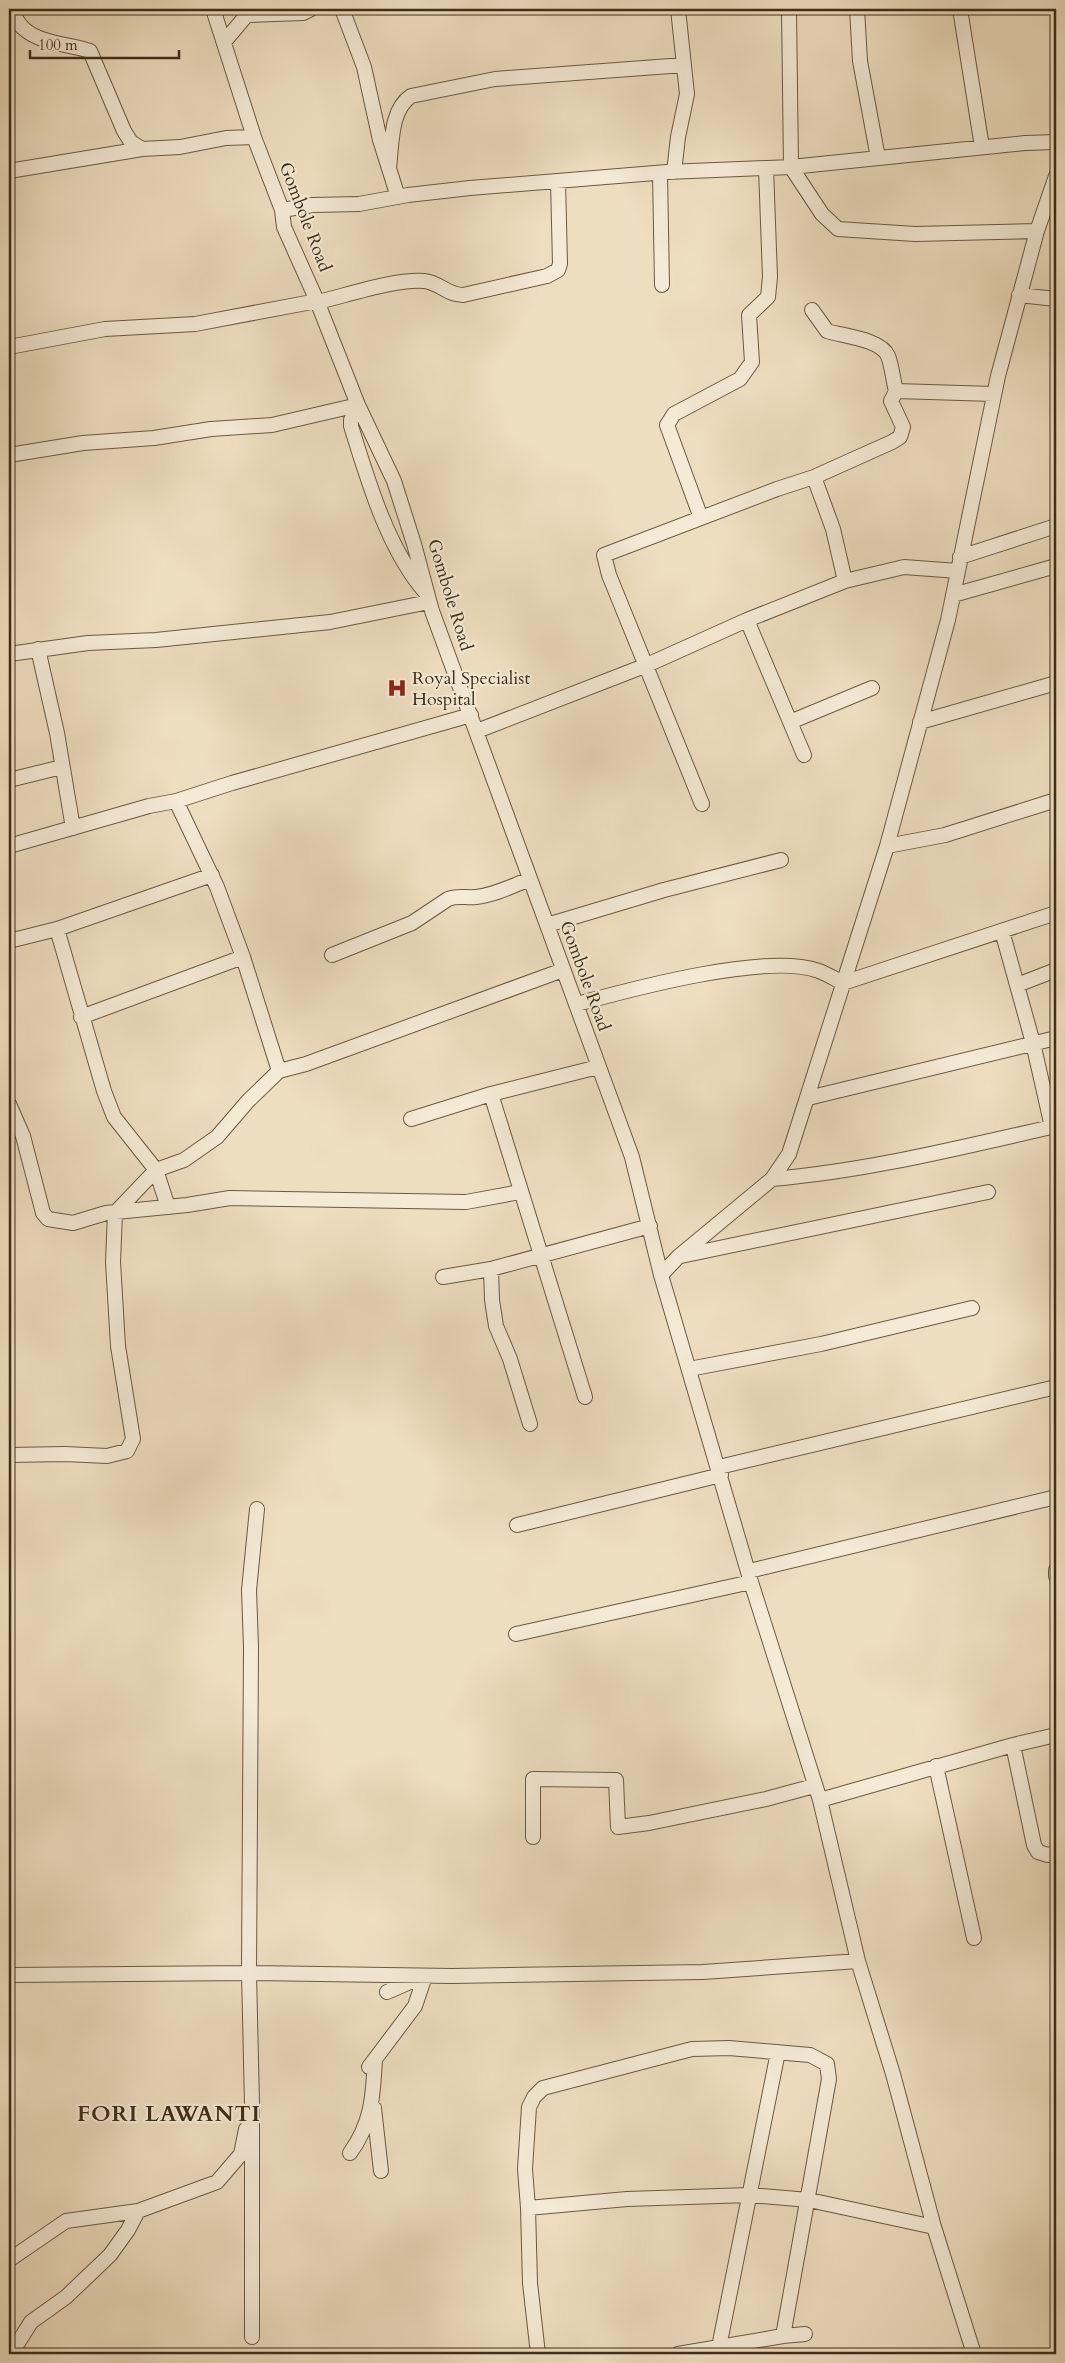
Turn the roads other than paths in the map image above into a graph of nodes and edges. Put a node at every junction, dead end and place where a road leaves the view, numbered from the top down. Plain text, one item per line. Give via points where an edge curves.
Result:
1 (9, 9) edge
2 (213, 9) edge
3 (311, 9) edge
4 (342, 9) edge
5 (678, 9) edge
6 (789, 9) edge
7 (857, 9) edge
8 (960, 9) edge
9 (250, 12) edge
10 (224, 42) junction
11 (684, 65) junction
12 (254, 137) junction
13 (1056, 142) edge
14 (982, 147) junction
15 (142, 149) junction
16 (878, 158) junction
17 (791, 167) junction
18 (389, 168) junction
19 (766, 168) junction
20 (9, 171) edge
21 (674, 172) junction
22 (660, 173) junction
23 (1056, 176) edge
24 (558, 181) junction
25 (398, 197) junction
26 (282, 210) junction
27 (1037, 231) junction
28 (662, 285) dead end
29 (1019, 295) junction
30 (1056, 299) edge
31 (318, 302) junction
32 (812, 310) dead end
33 (9, 347) edge
34 (896, 391) junction
35 (994, 394) junction
36 (358, 406) junction
37 (9, 455) edge
38 (814, 477) junction
39 (700, 518) junction
40 (1056, 526) edge
41 (960, 557) junction
42 (1056, 566) edge
43 (958, 571) junction
44 (845, 580) junction
45 (953, 595) junction
46 (428, 599) junction
47 (747, 620) junction
48 (38, 649) junction
49 (9, 654) edge
50 (646, 665) junction
51 (1056, 683) edge
52 (872, 688) dead end
53 (471, 715) junction
54 (790, 722) junction
55 (920, 722) junction
56 (477, 732) junction
57 (804, 755) dead end
58 (62, 766) junction
59 (9, 780) edge
60 (1056, 800) edge
61 (176, 802) junction
62 (702, 804) dead end
63 (72, 828) junction
64 (9, 846) edge
65 (887, 846) junction
66 (781, 860) dead end
67 (212, 875) junction
68 (530, 878) junction
69 (1056, 913) edge
70 (547, 925) junction
71 (57, 929) junction
72 (1002, 931) junction
73 (9, 941) edge
74 (332, 955) dead end
75 (244, 957) junction
76 (563, 970) junction
77 (1056, 970) edge
78 (843, 983) junction
79 (1017, 985) junction
80 (577, 1004) junction
81 (81, 1017) junction
82 (1056, 1038) edge
83 (1033, 1043) junction
84 (598, 1067) junction
85 (279, 1071) junction
86 (490, 1094) junction
87 (808, 1098) junction
88 (9, 1104) edge
89 (411, 1119) dead end
90 (1054, 1127) edge
91 (16, 1136) edge
92 (156, 1170) junction
93 (772, 1180) junction
94 (520, 1192) junction
95 (988, 1192) dead end
96 (168, 1207) junction
97 (114, 1213) junction
98 (650, 1226) junction
99 (539, 1255) junction
100 (678, 1257) junction
101 (491, 1269) junction
102 (661, 1275) junction
103 (444, 1277) dead end
104 (972, 1308) dead end
105 (689, 1369) junction
106 (1056, 1387) edge
107 (584, 1397) dead end
108 (530, 1424) dead end
109 (9, 1455) edge
110 (720, 1471) junction
111 (1056, 1497) edge
112 (257, 1510) dead end
113 (516, 1525) dead end
114 (1056, 1570) edge
115 (1056, 1576) edge
116 (750, 1577) junction
117 (516, 1634) dead end
118 (1056, 1735) edge
119 (1013, 1745) junction
120 (936, 1766) junction
121 (814, 1786) junction
122 (820, 1800) junction
123 (534, 1837) dead end
124 (1056, 1853) edge
125 (974, 1938) dead end
126 (858, 1961) junction
127 (249, 1973) junction
128 (9, 1975) edge
129 (425, 1976) junction
130 (387, 1992) dead end
131 (778, 2052) junction
132 (373, 2092) junction
133 (252, 2104) junction
134 (350, 2153) dead end
135 (381, 2171) dead end
136 (749, 2195) junction
137 (809, 2200) junction
138 (528, 2208) junction
139 (138, 2211) junction
140 (934, 2228) junction
141 (9, 2260) edge
142 (805, 2334) dead end
143 (783, 2336) junction
144 (252, 2337) dead end
145 (719, 2347) junction
146 (11, 2354) edge
147 (538, 2354) edge
148 (678, 2354) edge
149 (974, 2354) edge

1 - 15 street via 24,29 37,36 90,51 124,131 131,142
2 - 10 street, Gombole Road
3 - 9 street via 303,14
4 - 18 street via 364,67
5 - 11 street
6 - 17 street
7 - 16 street via 860,61
8 - 14 street
9 - 10 street
10 - 12 street, Gombole Road
11 - 18 street via 496,80 410,96 402,102 395,120
11 - 21 street via 687,94
12 - 15 street
12 - 26 street, Gombole Road
13 - 14 street
14 - 16 street
15 - 20 street
16 - 17 street
17 - 19 street
17 - 27 street via 822,214 838,228 915,234
18 - 25 street
19 - 21 street
19 - 39 street via 770,276 768,296 749,315 752,362 740,379 674,414 667,424
21 - 22 street
22 - 24 street
22 - 28 street
23 - 27 street
24 - 25 street
24 - 31 street via 560,264 558,270 547,276 463,295 453,295 434,283 413,280
25 - 26 street via 359,204
26 - 31 street, Gombole Road via 284,227
27 - 29 street
29 - 30 street
29 - 35 street
31 - 33 street via 195,324 104,329
31 - 36 street, Gombole Road
32 - 34 street via 827,331 870,342 888,354
34 - 35 street
34 - 38 street via 891,401 902,427 900,437
35 - 41 street
36 - 37 street via 272,425 83,443
36 - 46 street, Gombole Road via 394,482
36 - 46 street via 351,426 393,543 410,575
38 - 39 street
38 - 44 street via 833,529
39 - 50 street via 604,555
40 - 41 street
41 - 43 street
42 - 45 street
43 - 44 street via 904,567
43 - 45 street
44 - 47 street
45 - 55 street
46 - 48 street via 330,622
46 - 53 street, Gombole Road
47 - 50 street
47 - 54 street
48 - 49 street
48 - 58 street
50 - 56 street
50 - 62 street
51 - 55 street
52 - 54 street
53 - 56 street, Gombole Road
53 - 61 street
54 - 57 street
55 - 65 street
56 - 68 street, Gombole Road
58 - 59 street
58 - 63 street
60 - 65 street via 945,835
61 - 63 street via 149,806
61 - 67 street
63 - 64 street
65 - 78 street
66 - 70 street
67 - 71 street
67 - 75 street
68 - 70 street, Gombole Road
68 - 74 street via 497,893 474,898 454,896 412,923
69 - 72 street
70 - 76 street, Gombole Road
71 - 73 street
71 - 81 street
72 - 78 street
72 - 79 street
75 - 81 street
75 - 85 street
76 - 80 street, Gombole Road
76 - 85 street
77 - 79 street
78 - 80 street via 818,970 767,965 637,988
78 - 87 street
79 - 83 street
80 - 84 street, Gombole Road
81 - 92 street via 114,1117
82 - 83 street
83 - 87 street
83 - 90 street
84 - 86 street
84 - 98 street, Gombole Road via 632,1157
85 - 92 street via 210,1142 184,1160
86 - 89 street
86 - 94 street
87 - 93 street via 789,1154
88 - 91 street
90 - 93 street via 904,1160
91 - 97 street via 43,1213 48,1219 73,1223
92 - 96 street
92 - 97 street
93 - 100 street
94 - 96 street via 466,1202 230,1198
94 - 99 street
95 - 100 street
96 - 97 street
97 - 109 street via 118,1346 133,1439 131,1446 127,1451 107,1456
98 - 99 street
98 - 102 street, Gombole Road
99 - 101 street
99 - 107 street
100 - 102 street
101 - 103 street
101 - 108 street via 496,1326
102 - 105 street, Gombole Road
104 - 105 street via 821,1344
105 - 110 street, Gombole Road
106 - 110 street
110 - 113 street
110 - 116 street, Gombole Road
111 - 116 street
112 - 127 street via 249,1590
114 - 115 street
116 - 117 street
116 - 121 street, Gombole Road
118 - 119 street
119 - 120 street
119 - 124 street via 1034,1845 1038,1852
120 - 122 street
120 - 125 street
121 - 122 street, Gombole Road
121 - 123 street via 766,1799 618,1827 616,1780 532,1779
122 - 126 street, Gombole Road
126 - 129 street via 703,1972
126 - 140 street, Gombole Road via 893,2074
127 - 128 street
127 - 129 street
127 - 133 street
129 - 130 street
129 - 132 street via 415,2006 372,2063
131 - 136 street
131 - 137 street via 810,2054 828,2064 829,2079
131 - 138 street via 692,2049 543,2088 534,2097 528,2115 525,2169
132 - 134 street via 362,2138
132 - 135 street
133 - 139 street via 241,2154 217,2182
133 - 144 street
136 - 137 street
136 - 138 street via 627,2199
136 - 145 street
137 - 140 street
137 - 143 street
138 - 147 street via 530,2283
139 - 141 street via 66,2221
139 - 146 street via 110,2255 66,2298 31,2322
140 - 149 street, Gombole Road
142 - 143 street
143 - 145 street
145 - 148 street

